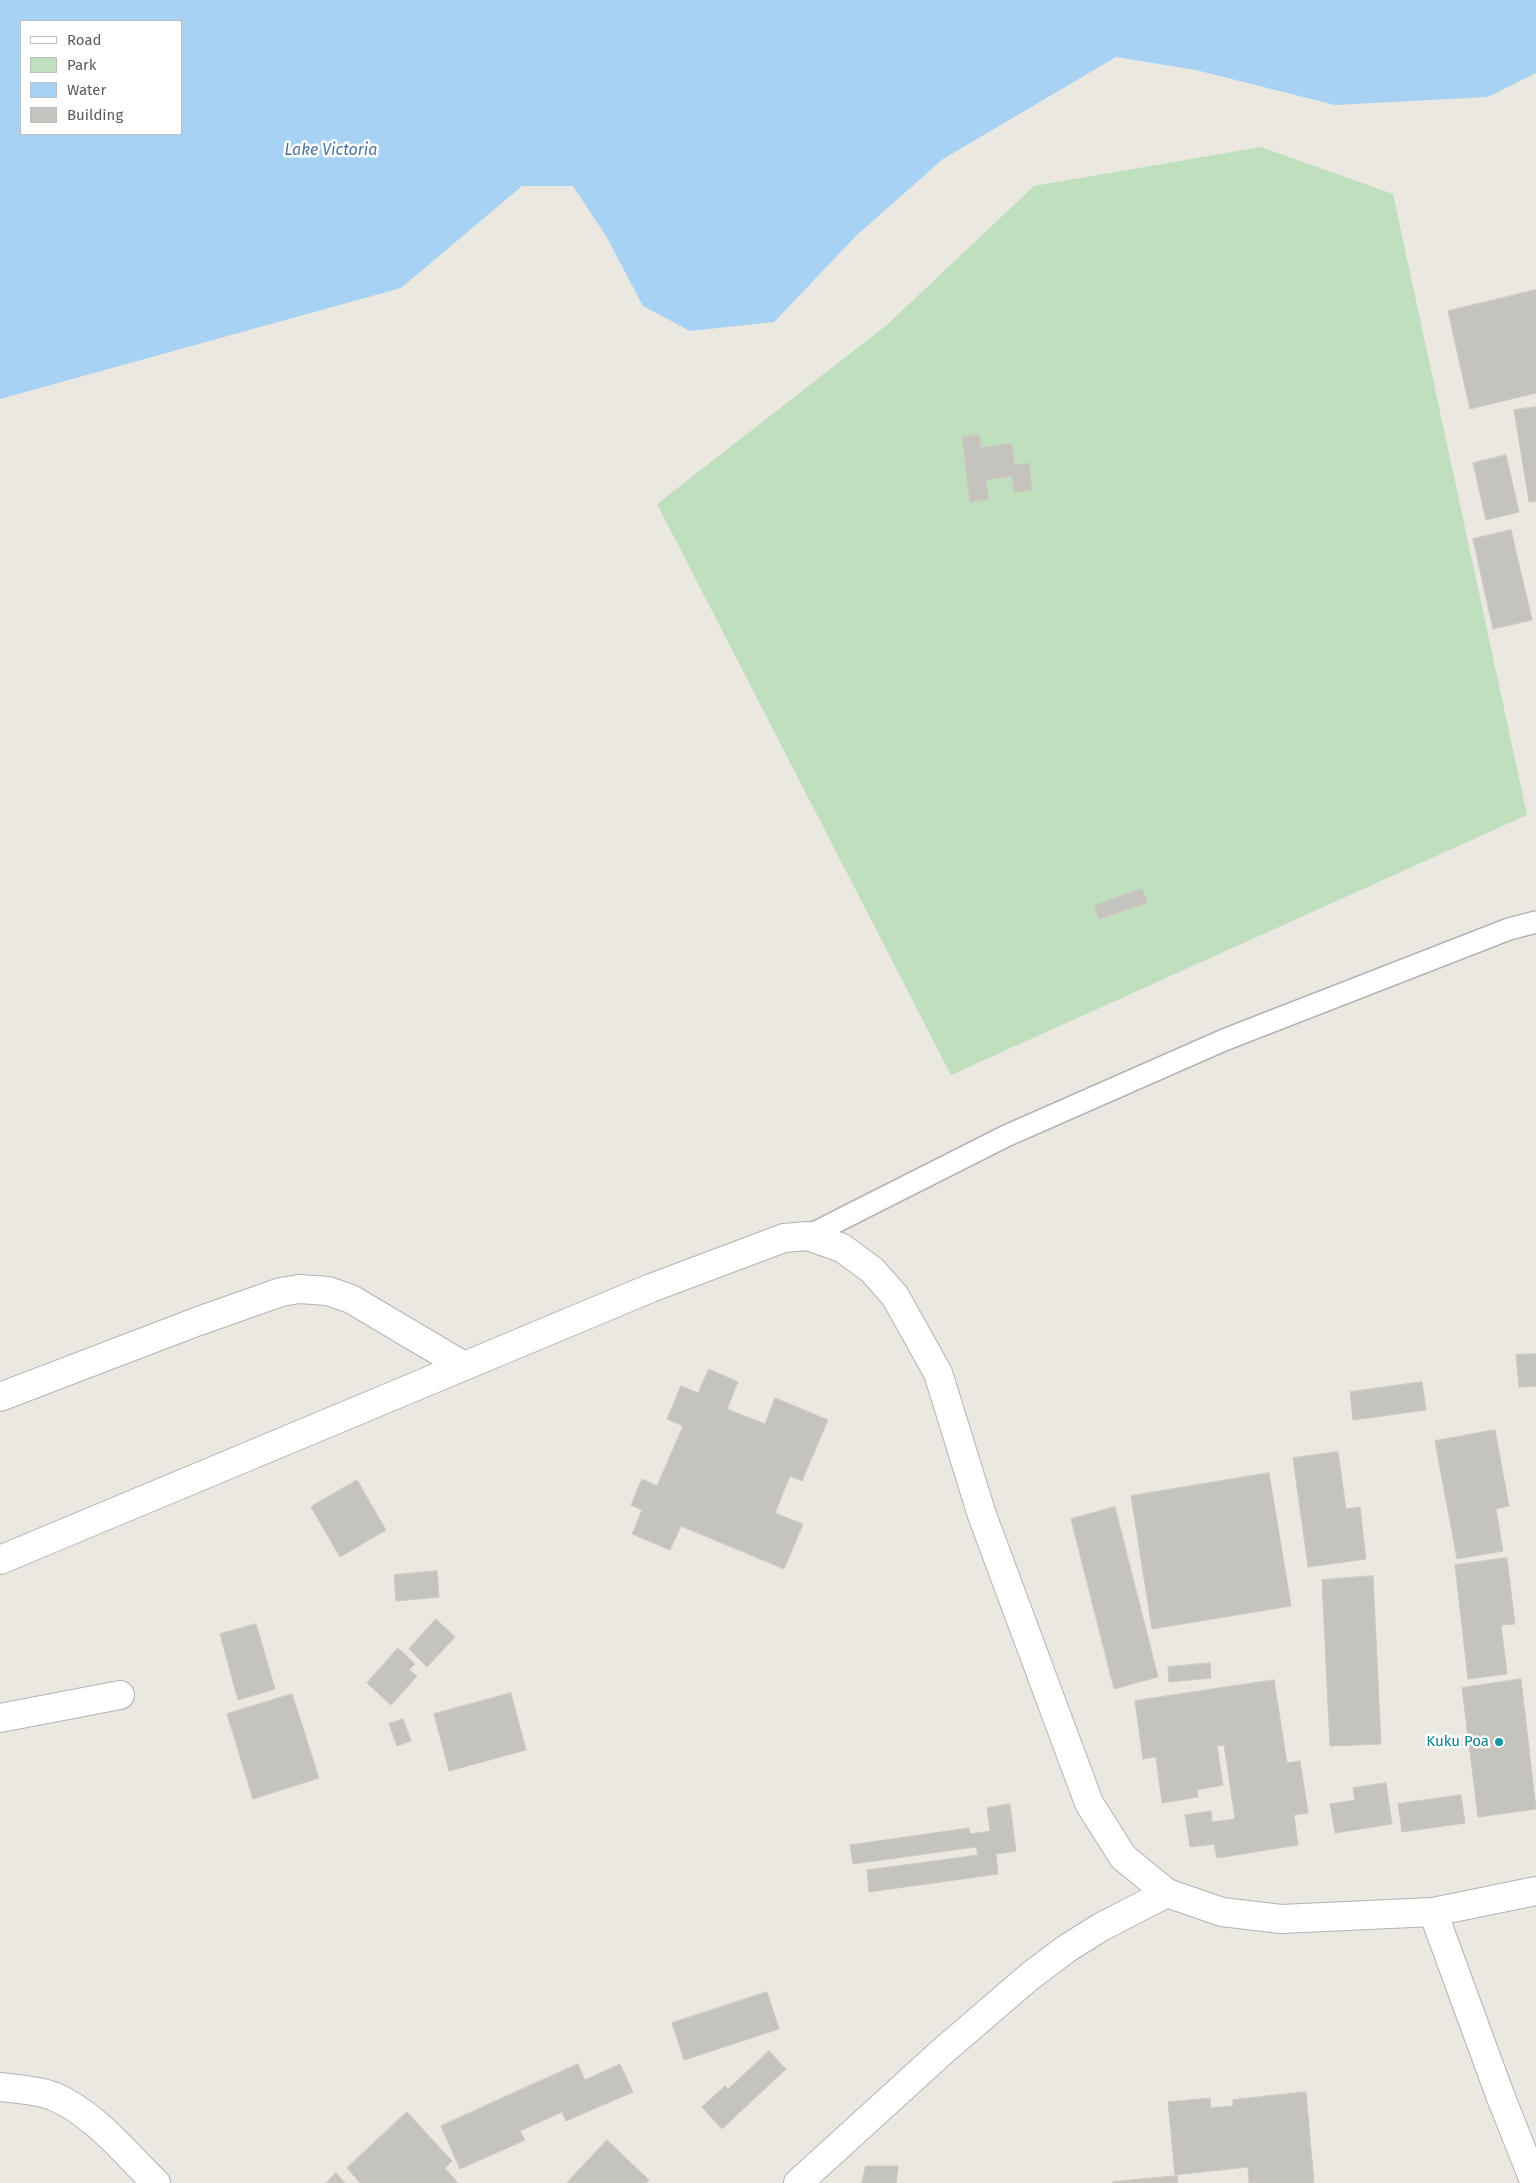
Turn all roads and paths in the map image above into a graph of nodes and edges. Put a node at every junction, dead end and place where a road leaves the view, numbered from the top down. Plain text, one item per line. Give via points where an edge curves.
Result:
1 (1536, 922) edge
2 (808, 1236) junction
3 (464, 1366) junction
4 (0, 1397) edge
5 (0, 1560) edge
6 (120, 1695) dead end
7 (0, 1718) edge
8 (1536, 1891) edge
9 (1167, 1893) junction
10 (1433, 1912) junction
11 (0, 2087) edge
12 (156, 2183) edge
13 (798, 2183) edge
14 (1535, 2183) edge

1 - 2 lane via 1509,929 1224,1040 1006,1136
2 - 3 street via 784,1238 651,1288
2 - 9 street via 842,1248 872,1270 895,1296 938,1373 982,1516 1089,1803 1123,1857
3 - 4 street via 351,1299 328,1291 300,1289 281,1292 196,1322
3 - 5 street
6 - 7 street
8 - 10 street
9 - 10 street via 1222,1912 1281,1918
9 - 13 street via 1101,1927 1029,1977
10 - 14 street
11 - 12 street via 53,2096 87,2116

